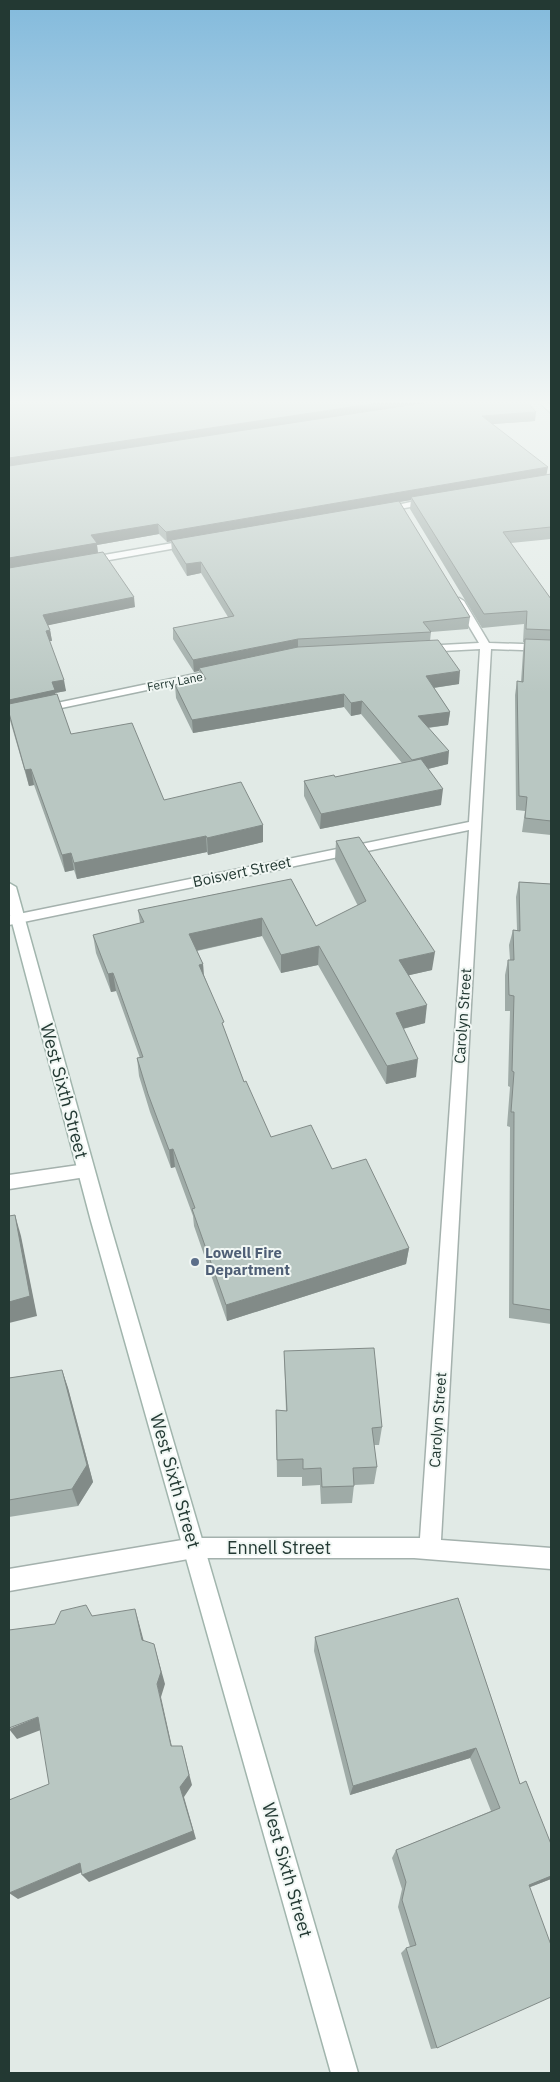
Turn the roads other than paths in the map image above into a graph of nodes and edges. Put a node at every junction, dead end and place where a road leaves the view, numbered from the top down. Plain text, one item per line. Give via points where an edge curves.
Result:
1 (438, 500) edge
2 (401, 506) junction
3 (372, 511) edge
4 (411, 523) edge
5 (195, 542) edge
6 (77, 562) edge
7 (452, 589) edge
8 (485, 646) junction
9 (551, 648) edge
10 (408, 649) edge
11 (227, 671) edge
12 (9, 716) edge
13 (475, 825) junction
14 (9, 887) edge
15 (13, 920) edge
16 (86, 1171) junction
17 (9, 1182) edge
18 (194, 1548) junction
19 (430, 1549) junction
20 (551, 1559) edge
21 (9, 1580) edge
22 (345, 2073) edge

1 - 2 street
2 - 3 street
2 - 4 street
5 - 6 street
7 - 8 street
8 - 9 street
8 - 10 street
8 - 13 street, Carolyn Street
11 - 12 street, Ferry Lane
13 - 15 street, Boisvert Street
13 - 19 street, Carolyn Street
14 - 15 street, West Sixth Street
15 - 16 street, West Sixth Street
16 - 17 street
16 - 18 street, West Sixth Street
18 - 19 street, Ennell Street
18 - 21 street, Ennell Street
18 - 22 street, West Sixth Street
19 - 20 street, Ennell Street

